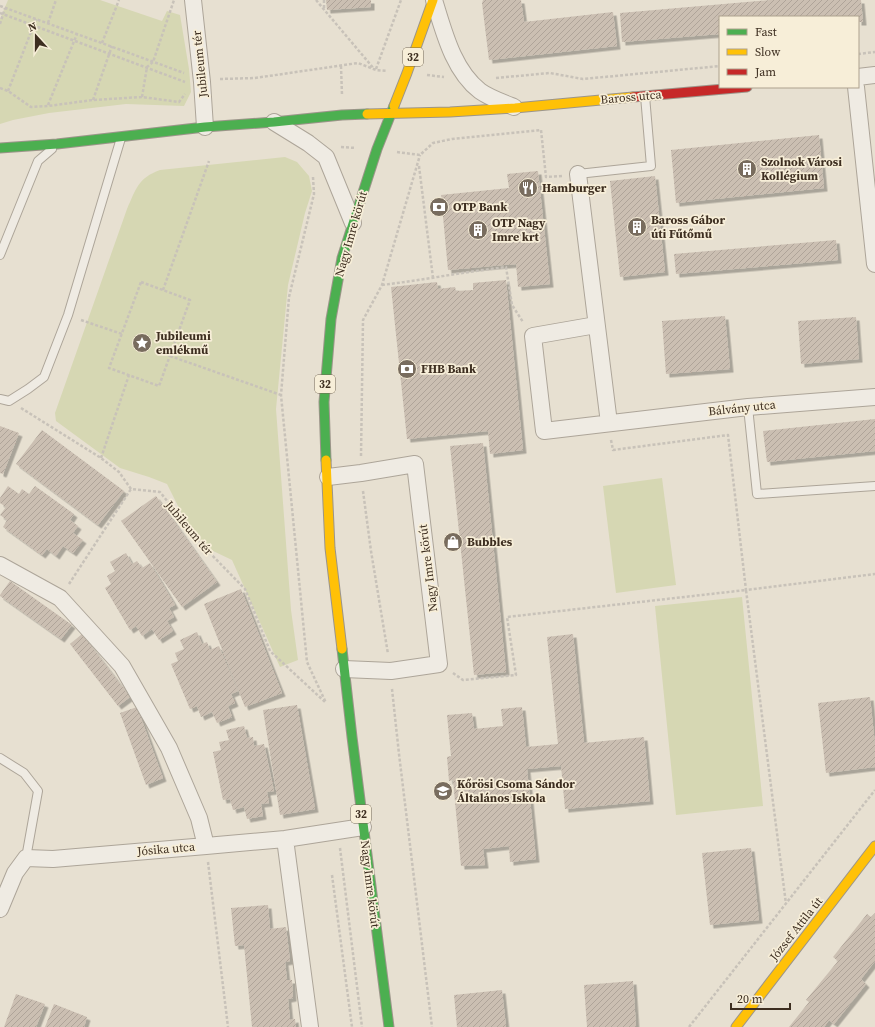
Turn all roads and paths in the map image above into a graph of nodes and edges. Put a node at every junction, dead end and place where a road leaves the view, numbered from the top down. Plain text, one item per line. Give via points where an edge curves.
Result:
1 (56, 0) edge
2 (119, 0) edge
3 (174, 0) edge
4 (193, 0) edge
5 (316, 0) edge
6 (324, 0) edge
7 (401, 0) edge
8 (433, 0) edge
9 (0, 6) edge
10 (5, 8) junction
11 (324, 10) junction
12 (36, 19) junction
13 (48, 23) junction
14 (0, 24) edge
15 (77, 34) junction
16 (102, 43) junction
17 (112, 46) junction
18 (875, 52) edge
19 (859, 54) edge
20 (153, 62) junction
21 (719, 66) edge
22 (184, 73) junction
23 (491, 76) dead end
24 (875, 76) edge
25 (201, 77) junction
26 (859, 77) edge
27 (187, 87) dead end
28 (0, 88) edge
29 (736, 88) edge
30 (856, 88) edge
31 (8, 91) junction
32 (187, 92) dead end
33 (142, 96) junction
34 (645, 96) junction
35 (93, 100) junction
36 (48, 106) junction
37 (515, 108) junction
38 (391, 114) junction
39 (274, 122) junction
40 (206, 127) junction
41 (122, 137) junction
42 (452, 140) dead end
43 (57, 144) junction
44 (0, 148) edge
45 (420, 155) dead end
46 (326, 157) junction
47 (209, 161) dead end
48 (418, 164) junction
49 (578, 174) junction
50 (353, 223) junction
51 (0, 255) edge
52 (875, 264) edge
53 (433, 278) junction
54 (163, 290) junction
55 (83, 320) dead end
56 (596, 326) junction
57 (122, 334) junction
58 (533, 336) junction
59 (170, 356) junction
60 (129, 375) junction
61 (281, 395) junction
62 (875, 397) edge
63 (0, 399) edge
64 (9, 401) junction
65 (748, 406) junction
66 (609, 423) junction
67 (101, 458) junction
68 (328, 477) junction
69 (875, 486) edge
70 (131, 489) junction
71 (0, 565) edge
72 (875, 574) edge
73 (746, 590) junction
74 (60, 598) junction
75 (439, 664) junction
76 (344, 669) junction
77 (0, 758) edge
78 (875, 790) edge
79 (363, 827) junction
80 (338, 831) junction
81 (285, 838) junction
82 (206, 846) junction
83 (875, 846) edge
84 (26, 858) junction
85 (332, 875) dead end
86 (786, 904) junction
87 (0, 909) edge
88 (387, 1017) junction
89 (228, 1027) edge
90 (310, 1027) edge
91 (352, 1027) edge
92 (362, 1027) edge
93 (389, 1027) edge
94 (396, 1027) edge
95 (689, 1027) edge
96 (736, 1027) edge

1 - 13 path
2 - 16 path
3 - 20 path
4 - 25 street, Jubileum tér
5 - 11 path
6 - 11 path
7 - 11 path via 376,70
8 - 37 street via 445,36 461,71 482,92
8 - 38 main road, 32
9 - 10 path
10 - 12 path
10 - 14 path
12 - 13 path
12 - 31 path
13 - 15 path
15 - 16 path
15 - 36 path
16 - 17 path
17 - 20 path
17 - 35 path
18 - 19 path
20 - 22 path
20 - 33 path via 147,67
21 - 23 path via 583,79 550,73 497,78
22 - 25 path
22 - 27 path
24 - 26 street
25 - 40 street, Jubileum tér
28 - 31 path
29 - 34 main road, Baross utca
30 - 52 street
31 - 36 path via 31,107
32 - 33 path via 179,102
33 - 35 path
34 - 37 main road, Baross utca
34 - 49 lane via 651,166
35 - 36 path
37 - 38 main road, Baross utca
38 - 39 main road, Baross utca via 342,115
38 - 50 main road, Nagy Imre körút / 32
39 - 40 main road, Baross utca
39 - 46 street
40 - 41 main road, Baross utca
41 - 43 main road, Baross utca
41 - 64 lane via 68,315 44,377
42 - 49 path via 541,130 546,177
43 - 44 main road, Baross utca
43 - 51 lane via 38,161
45 - 48 path
46 - 50 street
46 - 61 path via 313,167 314,194 289,297
47 - 54 path
48 - 53 path
48 - 53 path via 382,285
49 - 56 street
50 - 68 main road, Nagy Imre körút / 32 via 342,258 331,319 324,402
53 - 58 path via 506,267 512,305
54 - 57 path via 141,282
54 - 59 path via 190,300
55 - 57 path
56 - 58 street
56 - 66 street
57 - 60 path via 109,368
58 - 66 street, Bálvány utca via 544,431
59 - 60 path via 158,386
59 - 61 path
60 - 67 path
61 - 70 path, Jubileum tér via 307,662 326,704 270,651 245,590 204,547 160,492
62 - 65 street, Bálvány utca
63 - 64 lane
64 - 67 path
65 - 66 street, Bálvány utca
65 - 69 lane via 757,494
66 - 73 path via 613,450 728,435
67 - 70 path via 119,472
68 - 75 street, Nagy Imre körút via 415,464
68 - 76 main road, Nagy Imre körút / 32 via 330,548
70 - 74 path
71 - 74 street
72 - 73 path
73 - 75 path via 507,617 516,675 463,680
73 - 86 path
74 - 82 street via 122,666 169,748 199,818
75 - 76 street via 391,671
76 - 79 main road, Nagy Imre körút / 32
77 - 84 lane via 24,772 38,791
78 - 86 path
79 - 80 street, Jósika utca
79 - 88 main road, Nagy Imre körút / 32
80 - 81 street, Jósika utca
80 - 92 path
81 - 82 street, Jósika utca
81 - 90 street
82 - 84 street, Jósika utca via 54,859
82 - 89 path
83 - 96 main road, József Attila út
84 - 87 street via 14,873
85 - 91 path
86 - 95 path
88 - 93 main road, Nagy Imre körút / 32
88 - 94 main road

